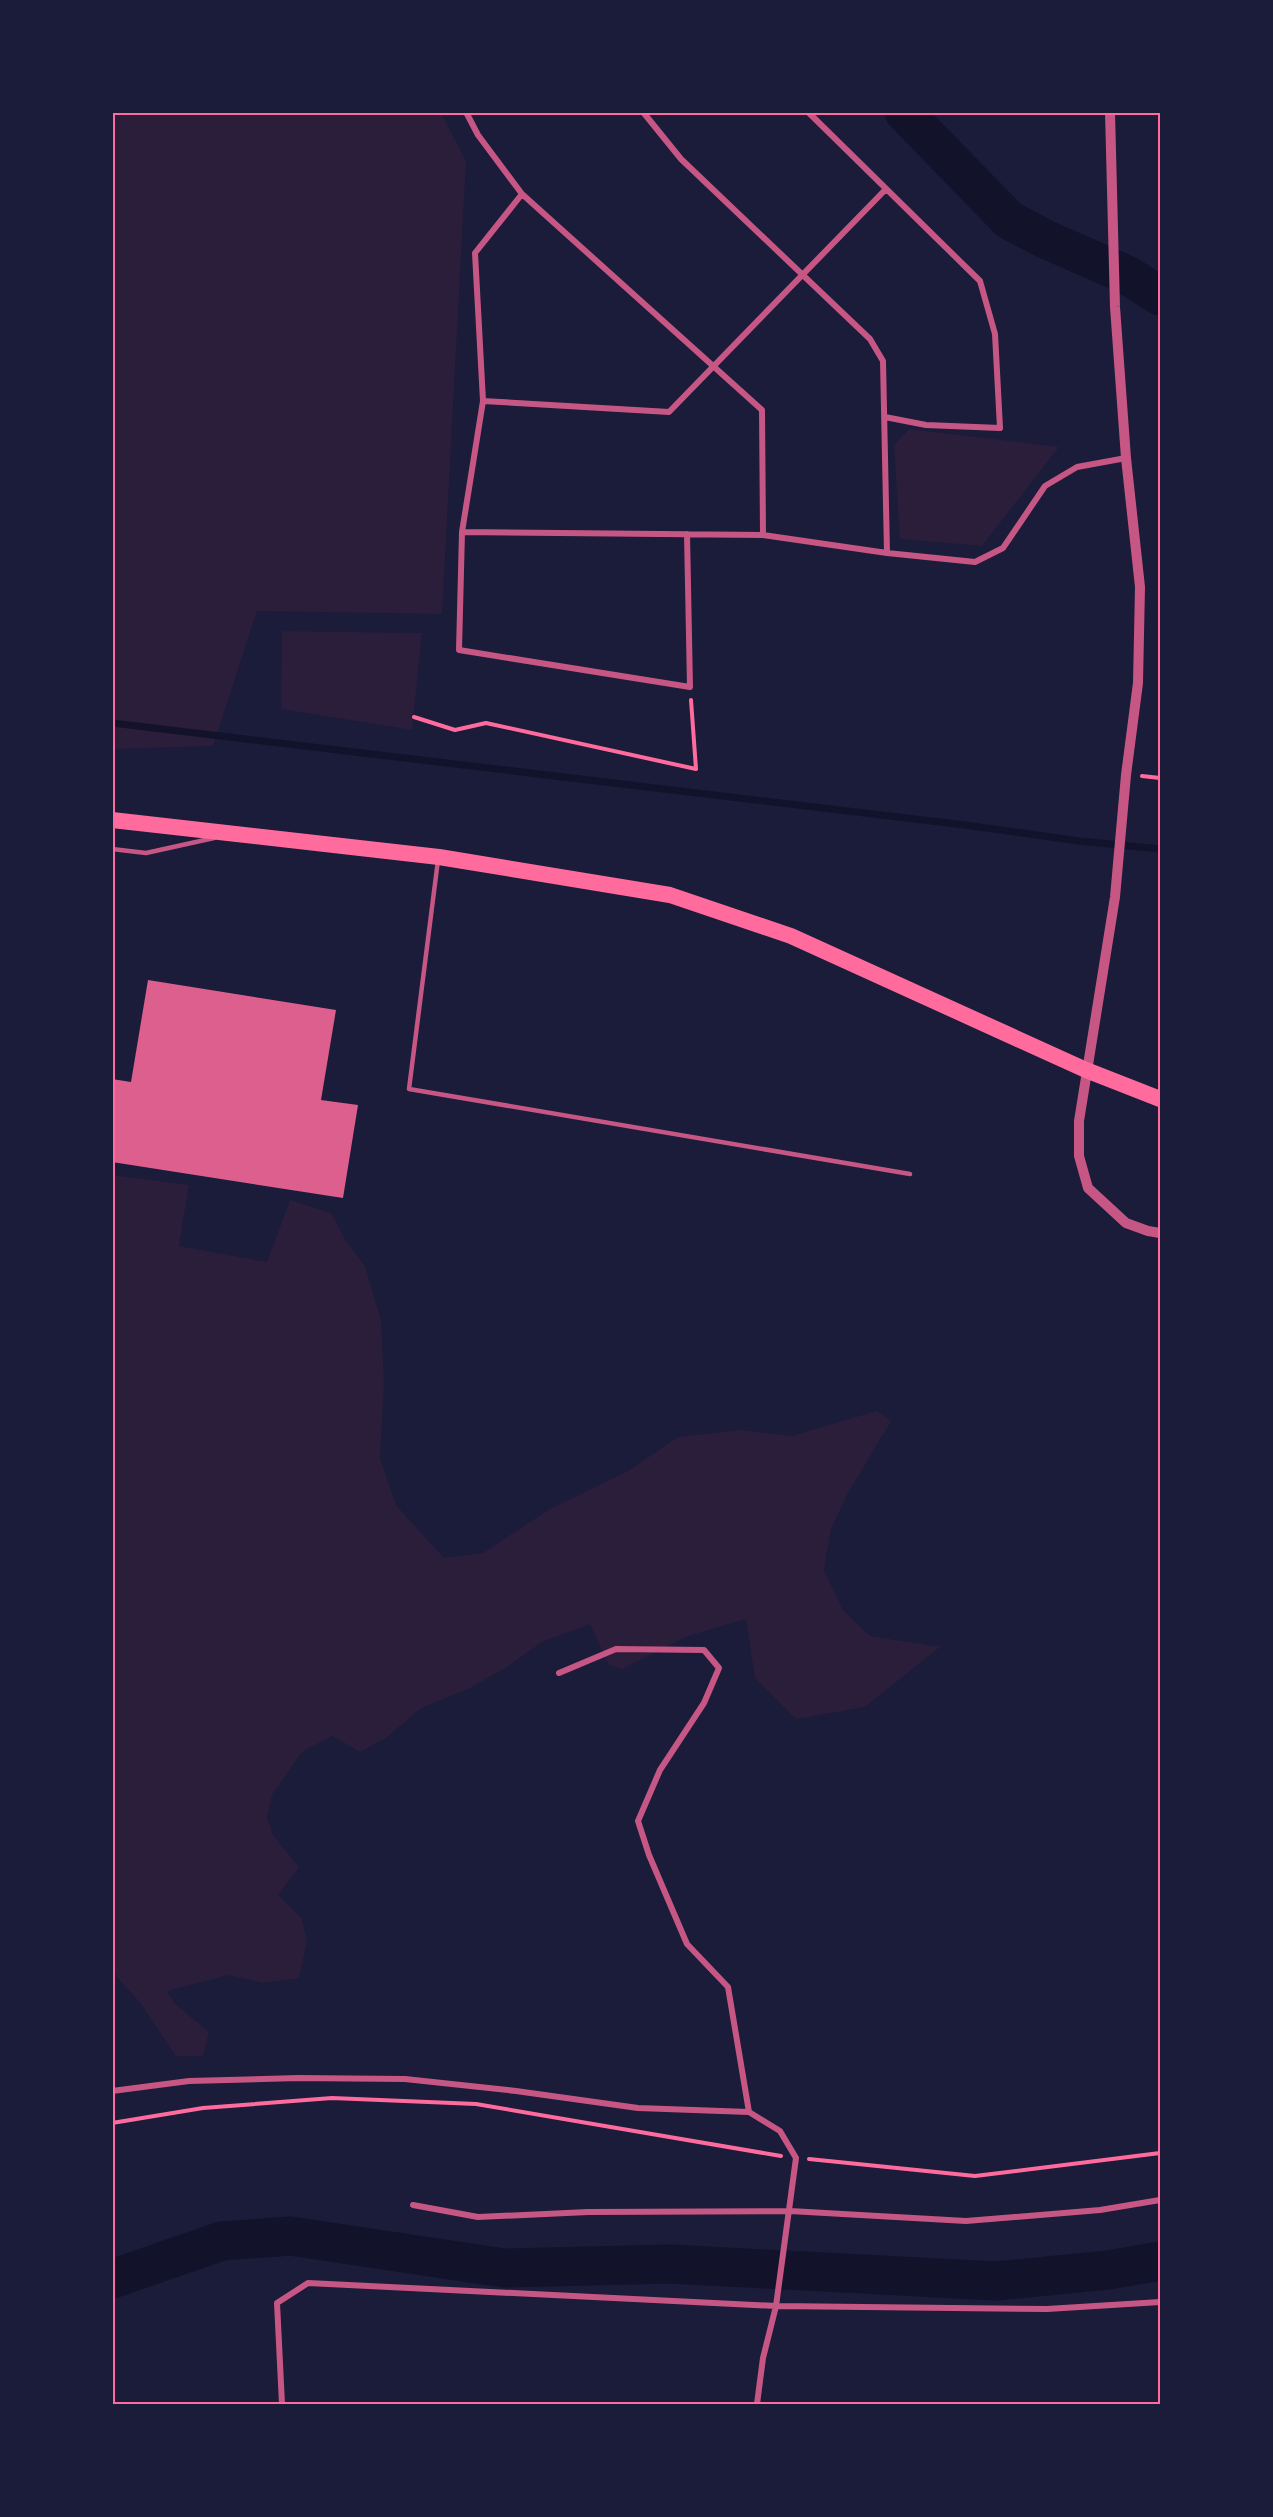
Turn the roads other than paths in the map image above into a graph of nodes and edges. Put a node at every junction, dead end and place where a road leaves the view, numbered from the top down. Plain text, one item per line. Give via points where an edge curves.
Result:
1 (466, 112) edge
2 (643, 112) edge
3 (808, 112) edge
4 (1110, 112) edge
5 (885, 190) junction
6 (522, 194) junction
7 (801, 276) junction
8 (714, 367) junction
9 (483, 401) junction
10 (885, 417) junction
11 (1126, 458) junction
12 (462, 532) junction
13 (687, 534) junction
14 (763, 535) junction
15 (887, 553) junction
16 (112, 820) edge
17 (234, 834) junction
18 (112, 849) edge
19 (438, 857) junction
20 (1086, 1071) junction
21 (1161, 1099) edge
22 (910, 1174) dead end
23 (1161, 1233) edge
24 (559, 1673) dead end
25 (112, 2091) edge
26 (749, 2112) junction
27 (1161, 2200) edge
28 (413, 2205) dead end
29 (790, 2211) junction
30 (1161, 2302) edge
31 (776, 2306) junction
32 (282, 2404) edge
33 (757, 2404) edge

1 - 6 street via 478,135
2 - 7 street via 681,159
3 - 5 street
4 - 11 street via 1115,307
5 - 7 street
5 - 10 street via 980,281 995,334 1000,428 926,425
6 - 8 street
6 - 9 street via 476,253
7 - 8 street
7 - 10 street via 870,339 882,361
8 - 9 street via 669,412
8 - 14 street via 762,410
9 - 12 street
10 - 15 street
11 - 15 street via 1077,467 1045,486 1003,548 975,562
11 - 20 street via 1140,587 1138,683 1115,897
12 - 13 street
12 - 13 street via 459,650 690,687
13 - 14 street
14 - 15 street
16 - 17 highway
17 - 18 lane via 146,853
17 - 19 highway
19 - 20 highway via 670,895 791,936
19 - 22 lane via 409,1089
20 - 21 highway
20 - 23 street via 1079,1156 1088,1188 1126,1223
24 - 26 street via 616,1649 704,1650 719,1668 704,1703 660,1770 638,1821 687,1944 728,1987
25 - 26 street via 189,2081 405,2079 638,2108
26 - 29 street via 780,2131 796,2158
27 - 29 street via 1100,2210 966,2221
28 - 29 street via 478,2217
29 - 31 street
30 - 31 street via 1047,2309
31 - 32 street via 308,2283 277,2303
31 - 33 street

